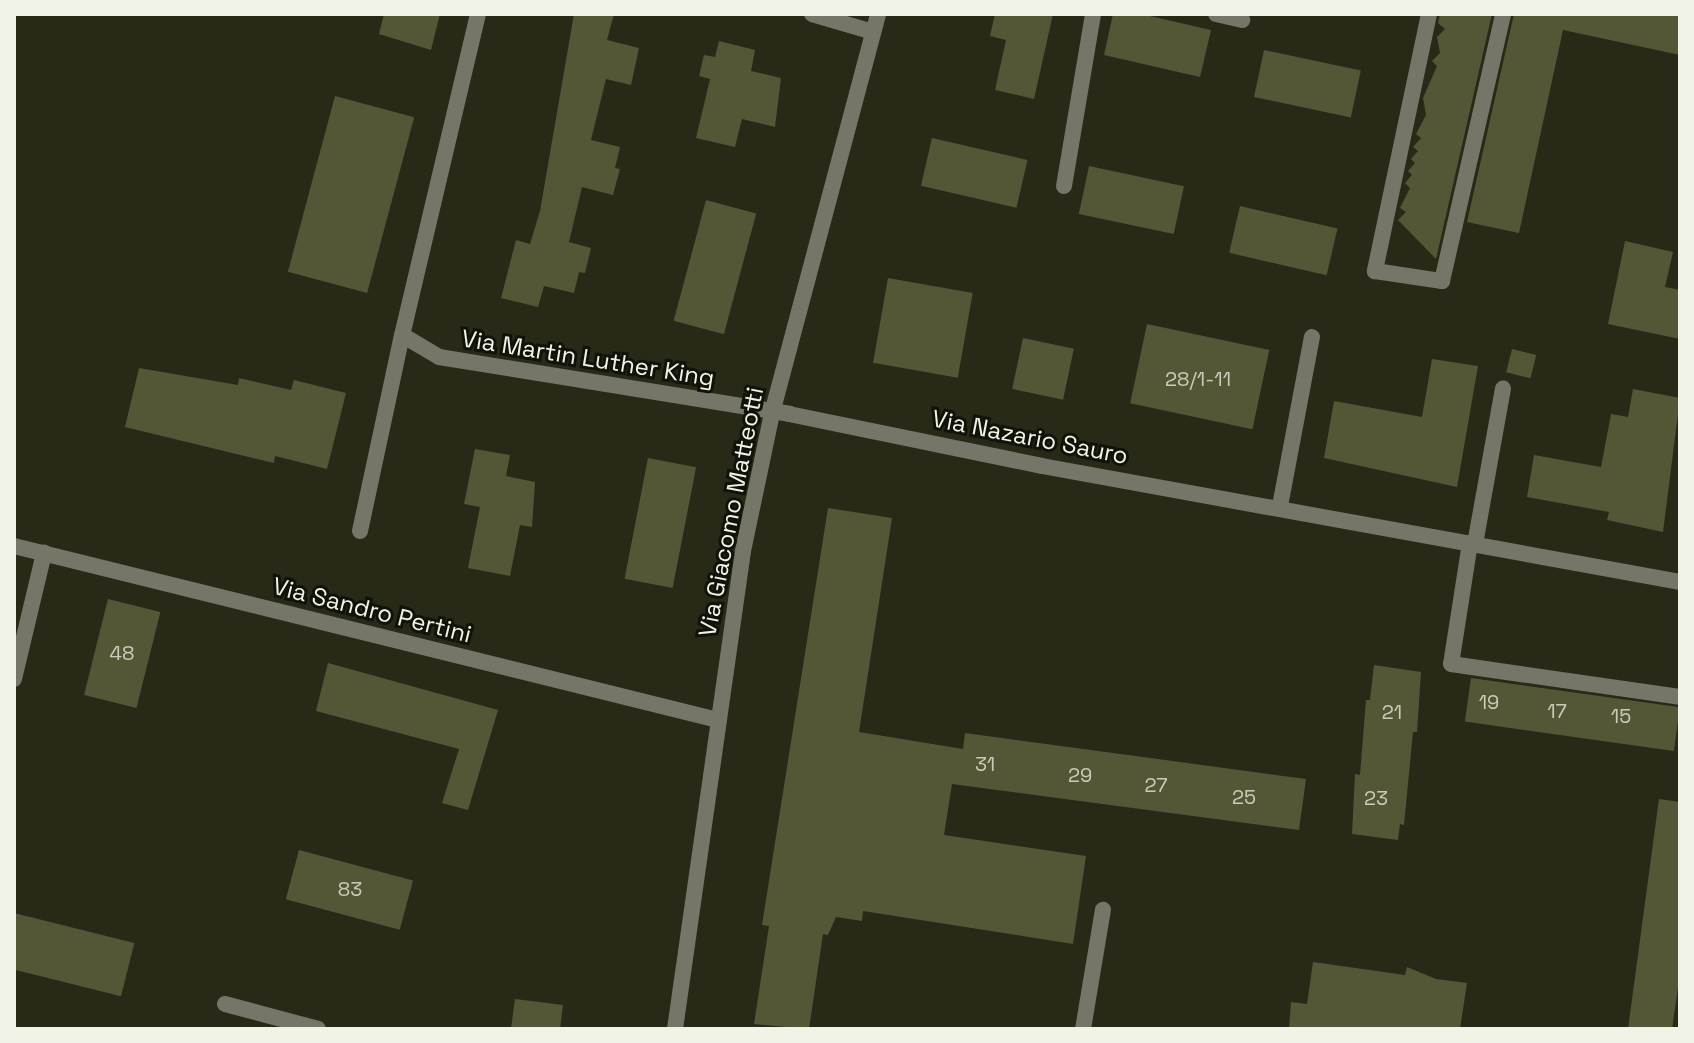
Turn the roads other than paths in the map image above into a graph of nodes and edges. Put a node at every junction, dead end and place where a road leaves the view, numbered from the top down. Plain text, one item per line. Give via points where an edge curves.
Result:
1 (478, 14) edge
2 (812, 14) edge
3 (878, 14) edge
4 (1093, 14) edge
5 (1216, 14) edge
6 (1429, 14) edge
7 (1503, 14) edge
8 (1242, 20) dead end
9 (873, 32) junction
10 (1064, 186) dead end
11 (402, 335) junction
12 (1312, 337) dead end
13 (1503, 389) dead end
14 (772, 413) junction
15 (1280, 506) junction
16 (360, 531) dead end
17 (1472, 544) junction
18 (14, 546) edge
19 (44, 553) junction
20 (1680, 581) edge
21 (14, 679) edge
22 (1680, 697) edge
23 (718, 720) junction
24 (1103, 910) dead end
25 (225, 1004) dead end
26 (318, 1029) edge
27 (675, 1029) edge
28 (1083, 1029) edge

1 - 11 street
2 - 9 street
3 - 9 street, Via Giacomo Matteotti
4 - 10 street
5 - 8 street
6 - 7 street via 1375,271 1442,281
9 - 14 street, Via Giacomo Matteotti
11 - 14 street, Via Martin Luther King via 439,357
11 - 16 street
12 - 15 street
13 - 17 street
14 - 15 street, Via Nazario Sauro
14 - 23 street, Via Giacomo Matteotti via 743,551
15 - 17 street, Via Nazario Sauro
17 - 20 street, Via Nazario Sauro
17 - 22 street via 1451,664
18 - 19 street, Via Sandro Pertini
19 - 21 street
19 - 23 street, Via Sandro Pertini
23 - 27 street, Via Giacomo Matteotti
24 - 28 street
25 - 26 street

